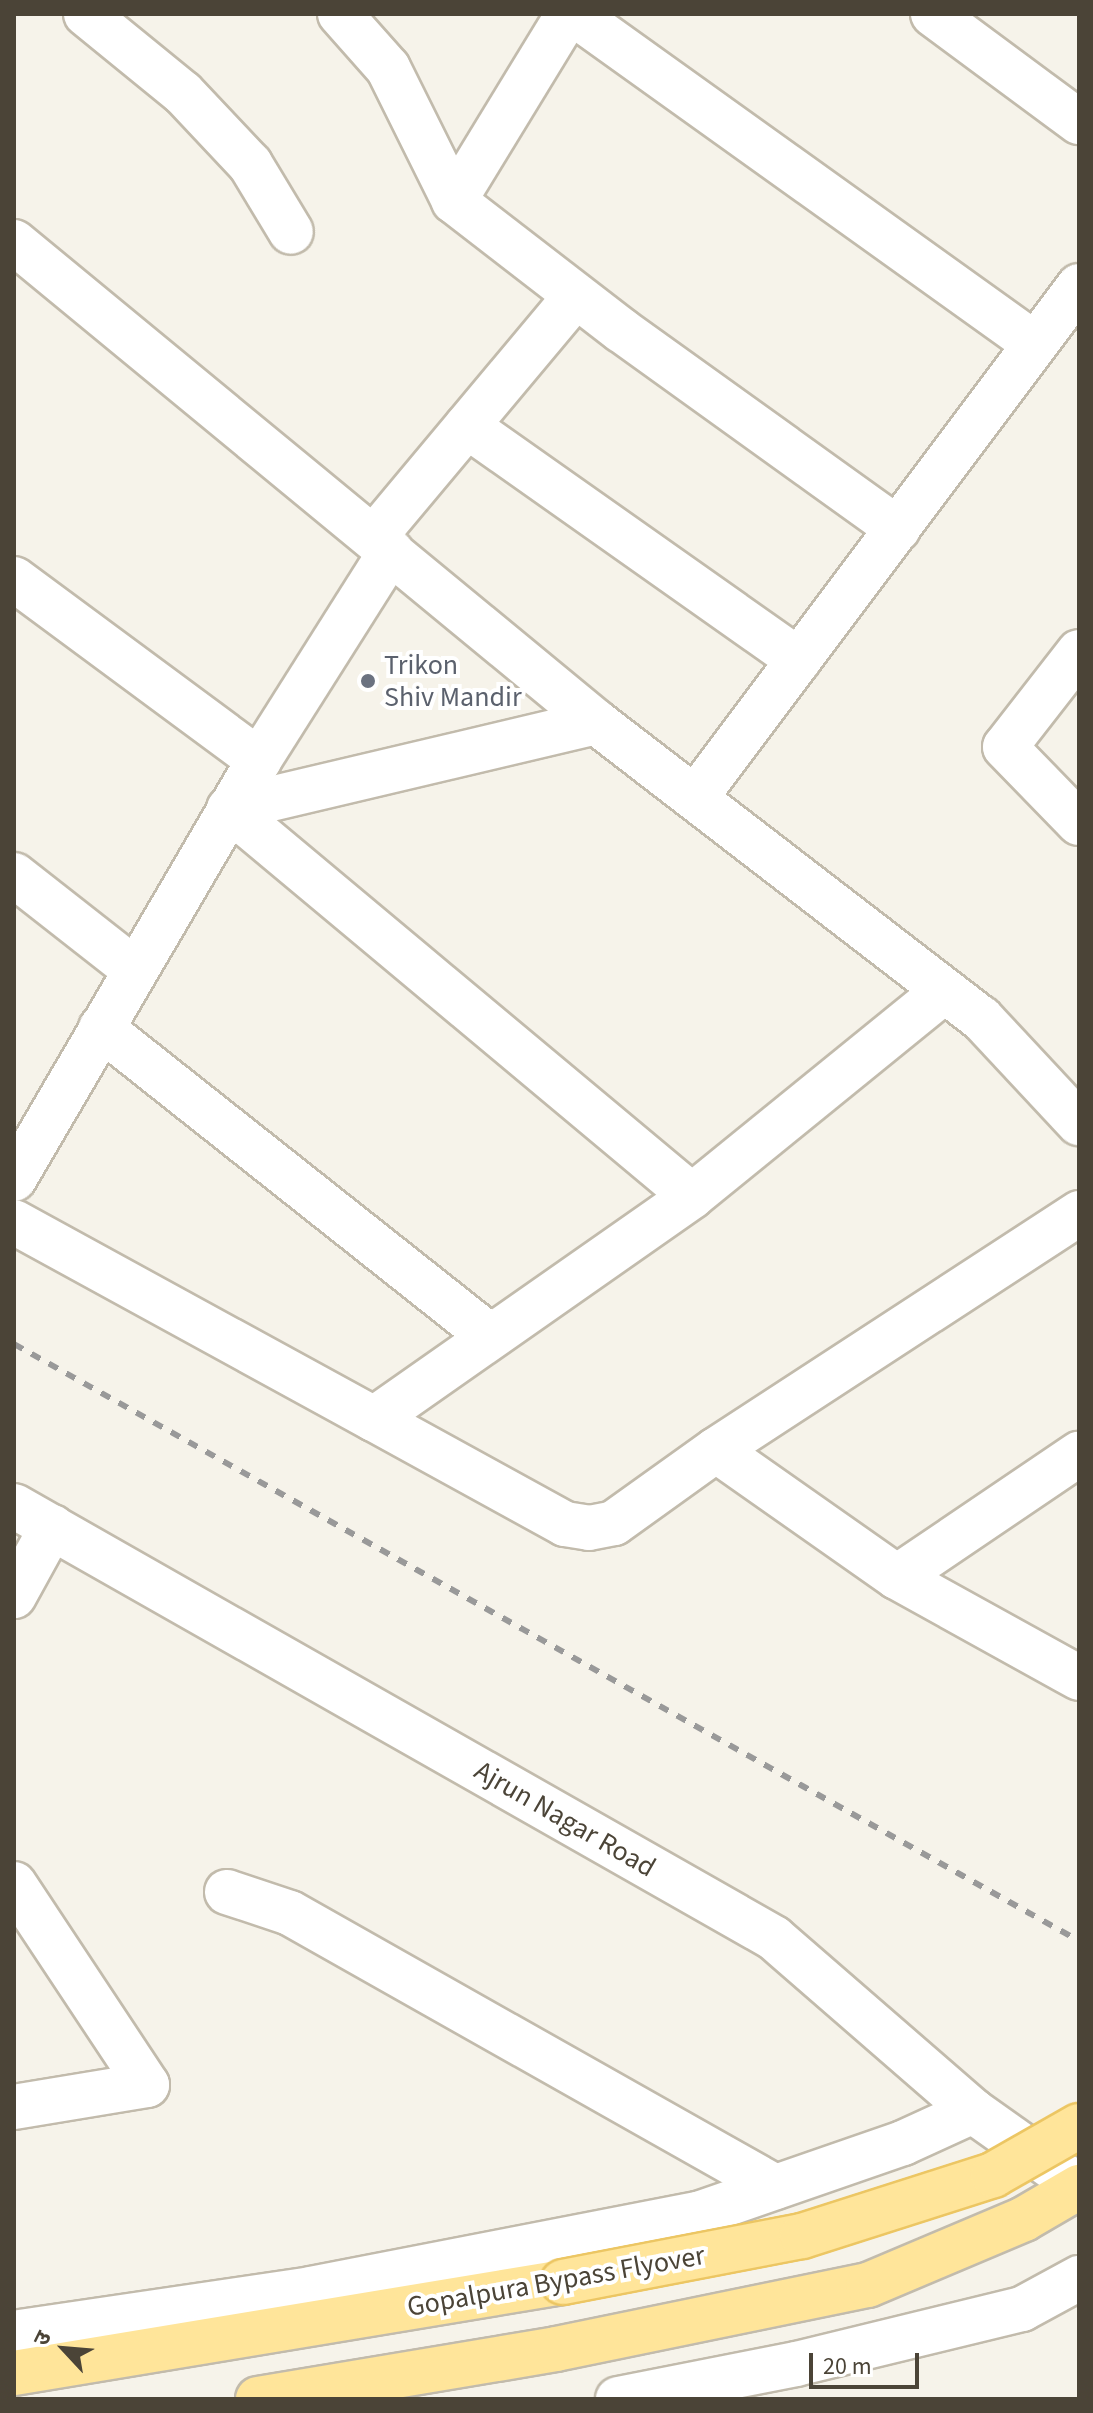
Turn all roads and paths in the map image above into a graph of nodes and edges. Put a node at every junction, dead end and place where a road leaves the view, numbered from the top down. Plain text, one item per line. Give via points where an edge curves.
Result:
1 (86, 14) edge
2 (340, 14) edge
3 (571, 14) edge
4 (943, 17) edge
5 (1079, 122) edge
6 (454, 201) junction
7 (291, 232) dead end
8 (14, 242) edge
9 (1079, 286) edge
10 (576, 296) junction
11 (1035, 344) junction
12 (467, 426) junction
13 (898, 529) junction
14 (383, 544) junction
15 (14, 579) edge
16 (1079, 652) edge
17 (799, 660) junction
18 (596, 722) junction
19 (259, 760) junction
20 (695, 798) junction
21 (229, 809) junction
22 (1079, 823) edge
23 (14, 875) edge
24 (135, 970) junction
25 (944, 991) junction
26 (101, 1028) junction
27 (1079, 1123) edge
28 (14, 1179) edge
29 (692, 1196) junction
30 (1079, 1213) edge
31 (14, 1222) edge
32 (490, 1336) junction
33 (374, 1419) junction
34 (716, 1450) junction
35 (1079, 1454) edge
36 (14, 1506) edge
37 (52, 1527) junction
38 (897, 1577) junction
39 (14, 1596) edge
40 (1079, 1678) edge
41 (14, 1884) edge
42 (227, 1892) dead end
43 (14, 2107) edge
44 (973, 2111) junction
45 (1079, 2126) edge
46 (1079, 2186) edge
47 (775, 2187) junction
48 (1079, 2278) edge
49 (14, 2333) edge
50 (14, 2373) edge
51 (258, 2399) edge
52 (618, 2399) edge

1 - 7 street via 183,93 250,164
2 - 6 street via 388,68
3 - 6 street
3 - 11 street
4 - 5 street
6 - 10 street
8 - 14 street
9 - 11 street
10 - 12 street
10 - 13 street
11 - 13 street
12 - 14 street
12 - 17 street
13 - 17 street
14 - 18 street
14 - 19 street
15 - 19 street
16 - 22 street via 1005,747
17 - 20 street
18 - 20 street
18 - 21 street
19 - 21 street
20 - 25 street
21 - 24 street
21 - 29 street
23 - 24 street
24 - 26 street
25 - 27 street via 981,1018
25 - 29 street
26 - 28 street
26 - 32 street
29 - 32 street
30 - 34 street
31 - 33 street
32 - 33 street
33 - 34 street via 565,1524 589,1528 614,1523
34 - 38 street
35 - 38 street
36 - 37 street, Ajrun Nagar Road
37 - 39 street
37 - 44 street, Ajrun Nagar Road via 774,1938
38 - 40 street
41 - 43 street via 147,2085
42 - 47 street via 290,1913
44 - 46 street, Ajrun Nagar Road
44 - 47 street via 903,2143
45 - 50 main road, Gopalpura Bypass Flyover, bridge via 993,2175 802,2236 563,2282
46 - 51 main road via 1024,2219 868,2285 556,2349
47 - 49 street via 698,2214 499,2254
48 - 52 street via 1022,2309 796,2364

